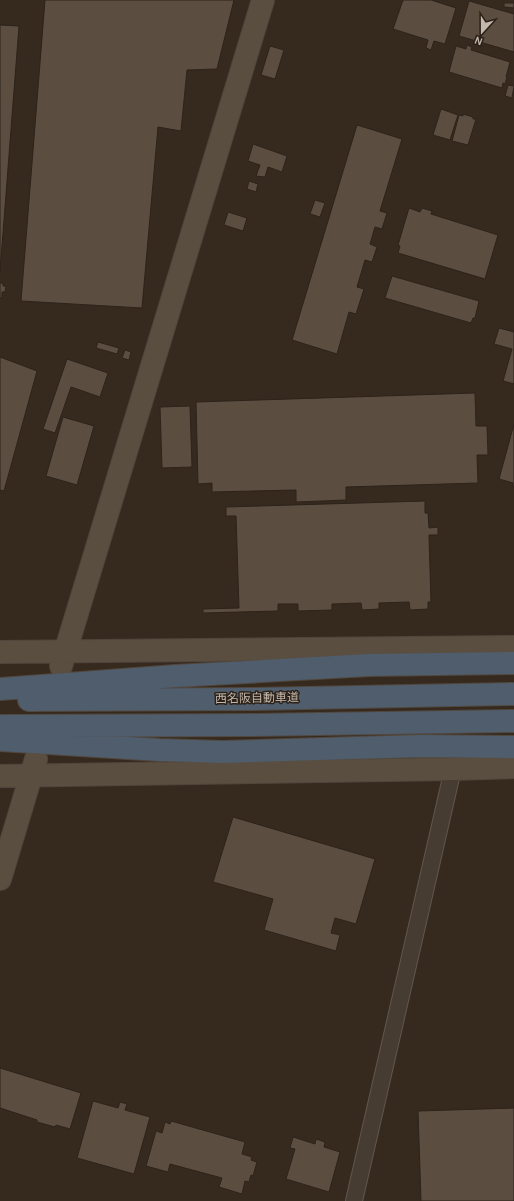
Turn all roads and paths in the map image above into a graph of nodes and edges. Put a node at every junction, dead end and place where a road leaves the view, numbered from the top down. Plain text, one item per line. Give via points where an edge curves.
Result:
1 (263, 0) edge
2 (514, 647) edge
3 (0, 652) edge
4 (63, 659) junction
5 (514, 663) edge
6 (0, 689) edge
7 (514, 694) edge
8 (0, 700) edge
9 (514, 721) edge
10 (0, 726) edge
11 (0, 740) edge
12 (514, 747) edge
13 (514, 767) edge
14 (33, 768) junction
15 (453, 770) junction
16 (0, 776) edge
17 (0, 879) edge
18 (354, 1201) edge

1 - 4 street
2 - 4 street
3 - 4 street
5 - 6 highway via 368,665
7 - 8 highway, 西名阪自動車道
9 - 10 highway
11 - 12 highway via 223,752 421,746
13 - 15 street
14 - 15 street
14 - 16 street
14 - 17 street
15 - 18 street

